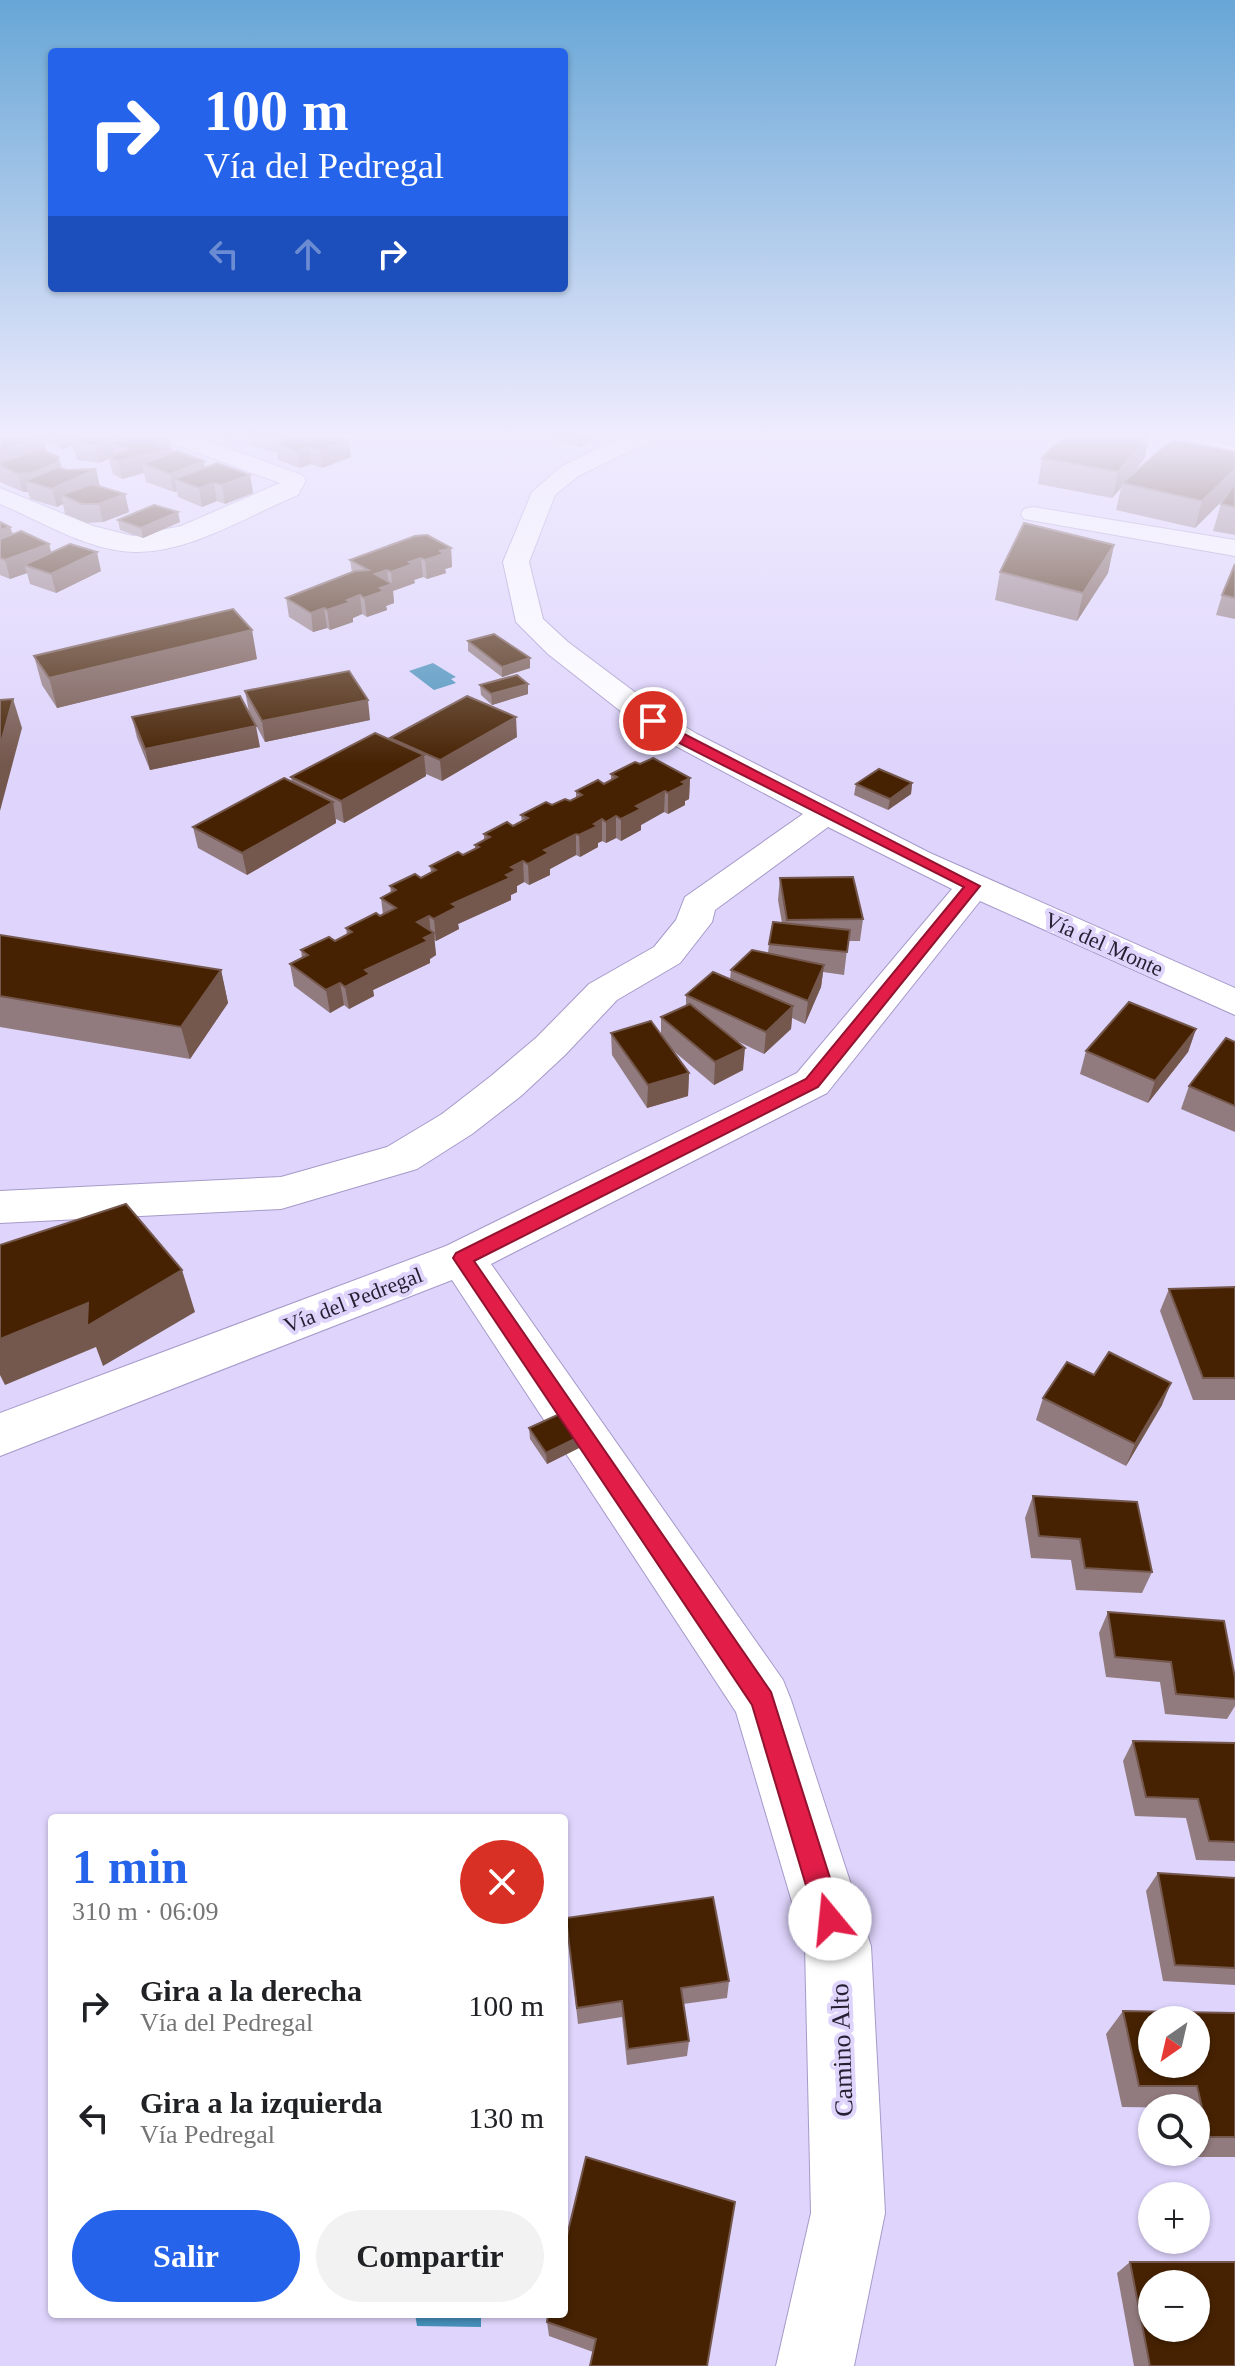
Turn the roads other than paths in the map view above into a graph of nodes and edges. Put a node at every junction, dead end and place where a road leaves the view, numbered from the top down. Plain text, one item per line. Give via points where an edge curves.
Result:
1 (523, 543) edge
2 (1208, 543) edge
3 (1235, 548) edge
4 (826, 813) junction
5 (973, 886) junction
6 (1235, 1003) edge
7 (0, 1207) edge
8 (462, 1258) junction
9 (0, 1435) edge
10 (815, 2366) edge

1 - 4 street, Vía del Monte via 516,562 530,622 558,648 653,721
2 - 3 street
4 - 5 street, Vía del Monte
4 - 7 street via 698,905 694,922 667,955 603,992 506,1086 402,1158 281,1193
5 - 6 street, Vía del Monte
5 - 8 street, Vía del Pedregal via 812,1083
8 - 9 street, Vía del Pedregal
8 - 10 street, Camino Alto via 762,1700 838,1946 848,2213

